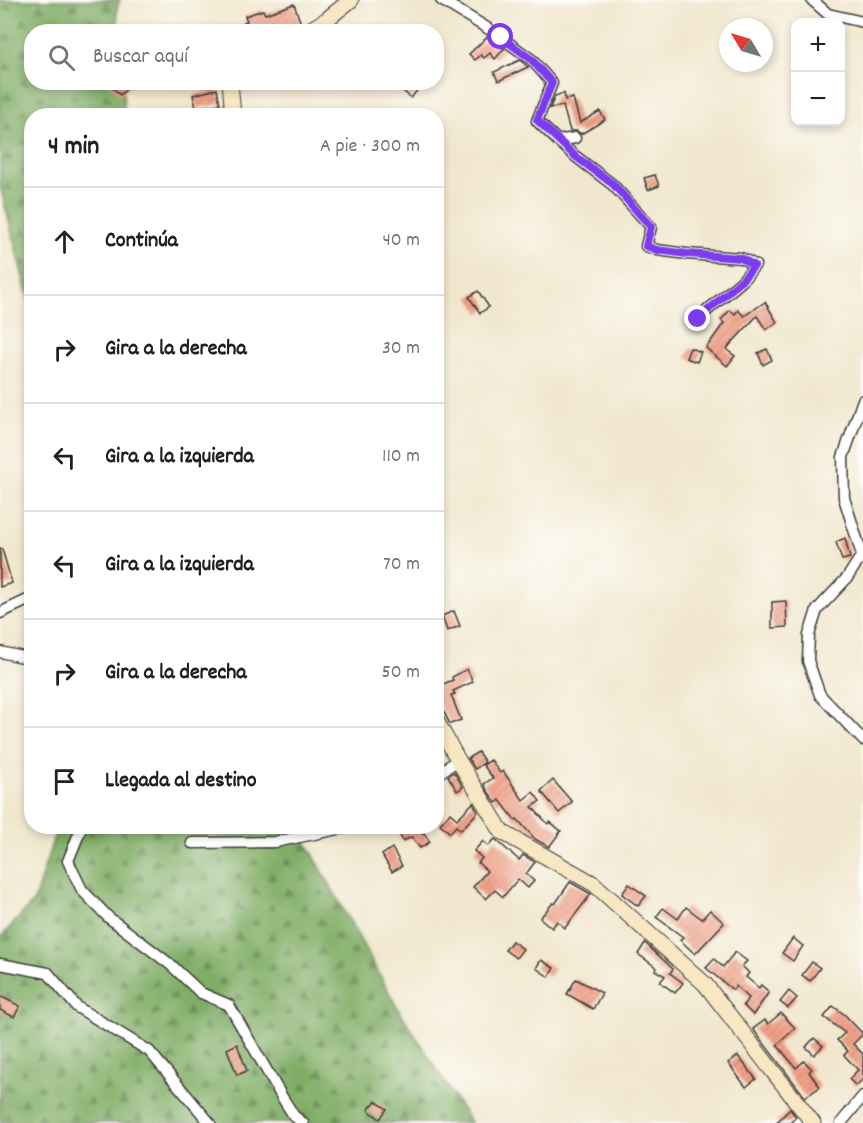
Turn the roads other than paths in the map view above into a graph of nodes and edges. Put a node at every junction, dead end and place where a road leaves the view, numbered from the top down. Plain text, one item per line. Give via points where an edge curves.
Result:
1 (351, 0) edge
2 (441, 0) edge
3 (812, 0) edge
4 (863, 22) edge
5 (319, 24) edge
6 (231, 90) edge
7 (232, 108) edge
8 (575, 138) dead end
9 (558, 141) junction
10 (698, 319) dead end
11 (863, 400) edge
12 (862, 555) edge
13 (24, 602) edge
14 (0, 613) edge
15 (0, 652) edge
16 (24, 657) edge
17 (444, 735) edge
18 (863, 740) edge
19 (458, 760) junction
20 (444, 770) edge
21 (79, 834) edge
22 (314, 834) edge
23 (192, 843) dead end
24 (0, 964) edge
25 (863, 1096) edge
26 (210, 1123) edge
27 (303, 1123) edge
28 (813, 1123) edge
29 (841, 1123) edge

1 - 5 street
2 - 9 street via 531,59 552,83 537,120
3 - 4 street via 828,14
6 - 7 street
8 - 9 street
9 - 10 street via 613,184 644,218 651,227 646,246 741,258 754,266
11 - 12 street via 843,457 844,498
12 - 18 street via 817,610 809,635 808,661 820,695
13 - 14 street
15 - 16 street
17 - 19 street
19 - 20 street
19 - 28 street via 502,832 594,884 705,984
21 - 27 street via 68,861 82,890 108,917 201,993 229,1005 282,1097
22 - 23 street via 275,842
24 - 26 street via 48,973 77,1007 149,1052
25 - 29 street

